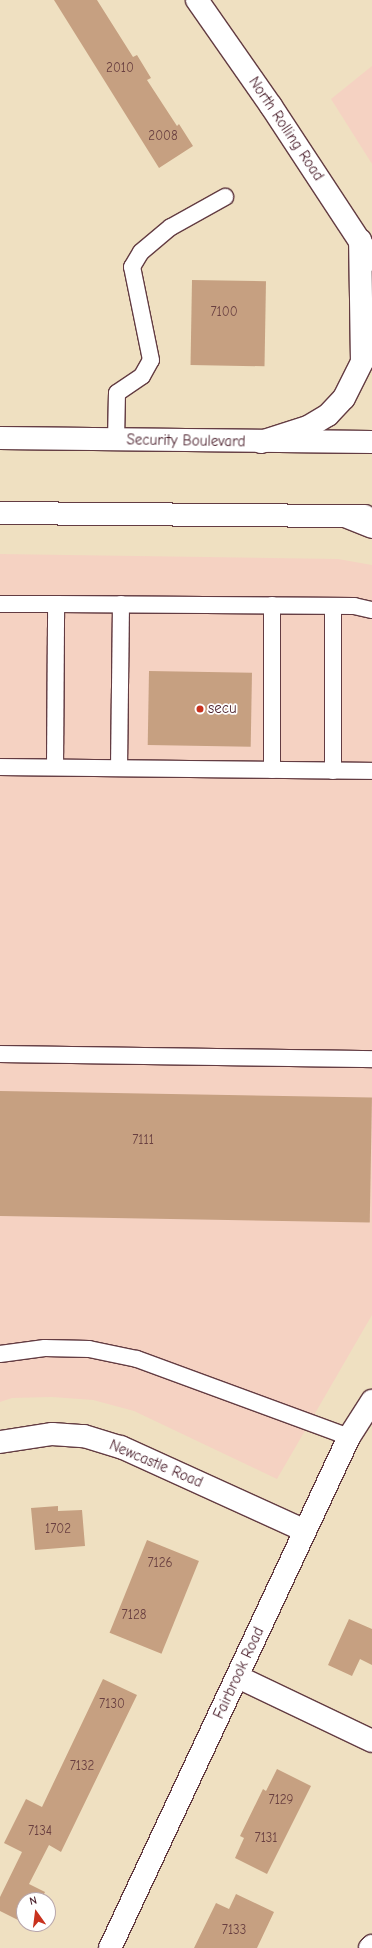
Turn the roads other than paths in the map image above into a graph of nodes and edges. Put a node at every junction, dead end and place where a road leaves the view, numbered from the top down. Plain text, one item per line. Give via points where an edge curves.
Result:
1 (197, 0) edge
2 (225, 197) dead end
3 (366, 245) edge
4 (372, 260) edge
5 (0, 438) edge
6 (80, 440) junction
7 (116, 440) junction
8 (261, 442) junction
9 (372, 442) edge
10 (0, 451) edge
11 (0, 513) edge
12 (345, 516) junction
13 (372, 516) edge
14 (372, 527) edge
15 (0, 604) edge
16 (56, 604) junction
17 (121, 604) junction
18 (272, 605) junction
19 (333, 606) junction
20 (372, 610) edge
21 (0, 766) edge
22 (55, 767) junction
23 (119, 768) junction
24 (272, 770) junction
25 (333, 771) junction
26 (372, 771) edge
27 (0, 1054) edge
28 (372, 1059) edge
29 (0, 1354) edge
30 (372, 1400) edge
31 (349, 1437) junction
32 (0, 1442) edge
33 (305, 1531) junction
34 (238, 1677) junction
35 (372, 1742) edge
36 (110, 1948) edge

1 - 3 street, North Rolling Road
2 - 7 lane via 171,227 141,252 132,267 151,360 142,376 117,393
3 - 4 street, North Rolling Road
3 - 8 street via 362,362 344,398 328,415 308,427
5 - 6 street, Security Boulevard
6 - 7 street, Security Boulevard
6 - 10 street
7 - 8 street, Security Boulevard
8 - 9 street, Security Boulevard
11 - 12 street
12 - 13 street
12 - 14 street
15 - 16 lane
16 - 17 lane
16 - 22 lane
17 - 18 lane
17 - 23 lane
18 - 19 lane
18 - 24 lane
19 - 20 lane via 354,606
19 - 25 lane
21 - 22 lane
22 - 23 lane
23 - 24 lane
24 - 25 lane
25 - 26 lane
27 - 28 lane
29 - 31 lane via 45,1348 89,1349 137,1358
30 - 31 street, Fairbrook Road
31 - 33 street, Fairbrook Road
32 - 33 street, Newcastle Road via 52,1434 84,1436 114,1444
33 - 34 street, Fairbrook Road
34 - 35 street
34 - 36 street, Fairbrook Road

